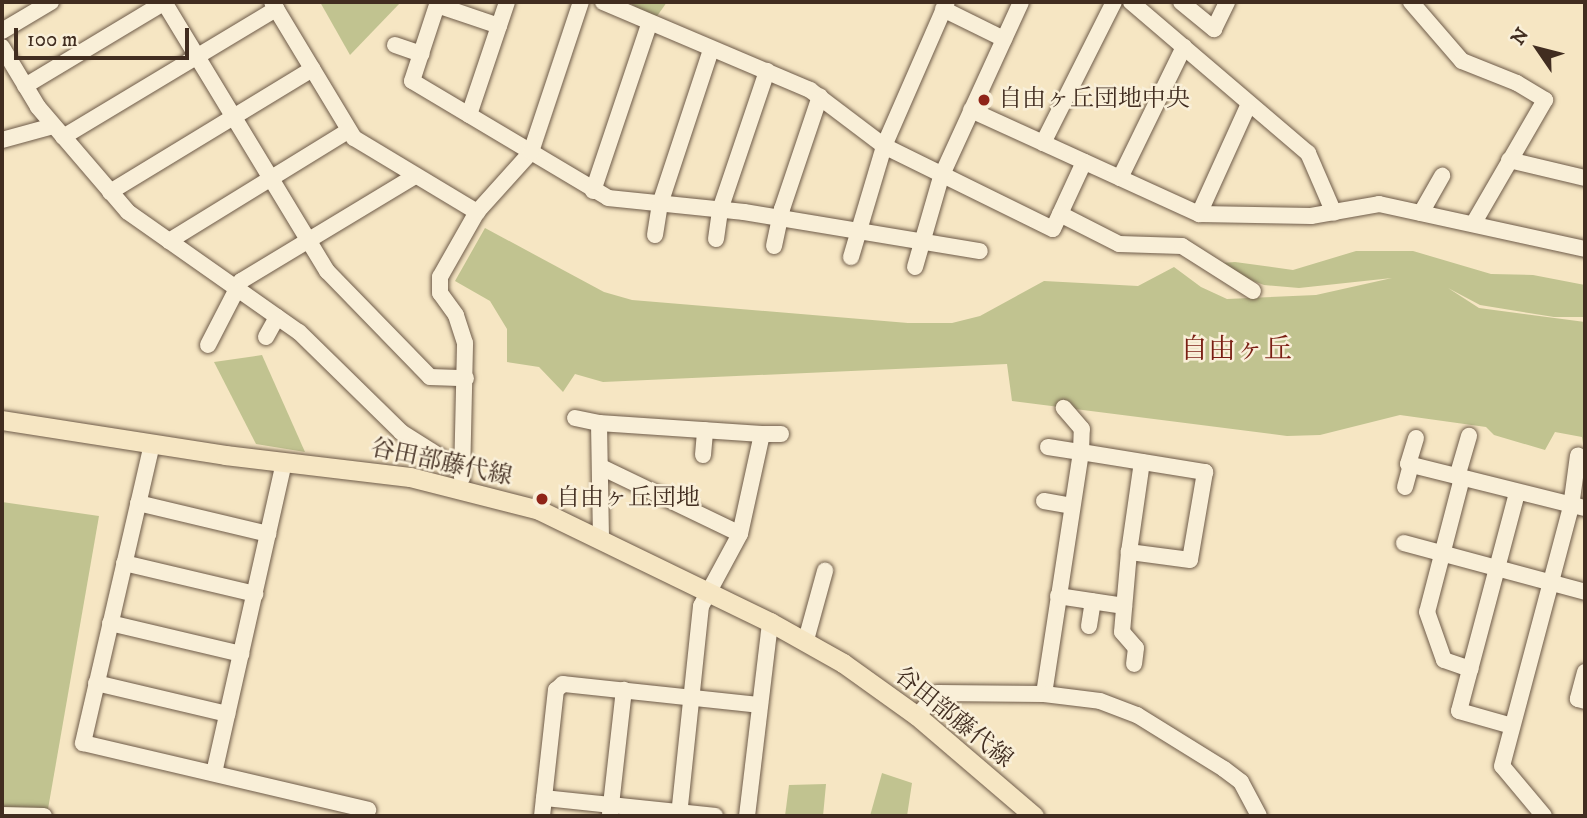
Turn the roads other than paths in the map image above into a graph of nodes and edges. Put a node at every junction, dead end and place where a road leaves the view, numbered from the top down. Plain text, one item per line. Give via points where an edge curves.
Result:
1 (51, 2) edge
2 (164, 2) edge
3 (507, 2) edge
4 (581, 2) edge
5 (603, 2) edge
6 (1021, 2) edge
7 (1114, 2) edge
8 (1131, 2) edge
9 (1181, 2) edge
10 (1227, 2) edge
11 (1411, 2) edge
12 (274, 5) edge
13 (945, 5) edge
14 (457, 6) edge
15 (649, 25) junction
16 (499, 26) junction
17 (2, 31) edge
18 (1003, 39) junction
19 (395, 46) dead end
20 (2, 47) edge
21 (1184, 47) junction
22 (711, 50) junction
23 (421, 54) junction
24 (197, 56) junction
25 (312, 69) junction
26 (767, 71) junction
27 (25, 86) junction
28 (820, 96) junction
29 (1249, 104) junction
30 (971, 110) junction
31 (468, 115) junction
32 (234, 116) junction
33 (348, 131) junction
34 (58, 132) junction
35 (2, 140) edge
36 (1043, 143) junction
37 (884, 146) junction
38 (531, 152) junction
39 (1509, 160) junction
40 (1084, 162) junction
41 (415, 176) junction
42 (1442, 176) dead end
43 (941, 177) junction
44 (271, 178) junction
45 (1120, 178) junction
46 (1585, 178) edge
47 (593, 191) junction
48 (110, 192) junction
49 (660, 204) junction
50 (720, 210) junction
51 (477, 212) junction
52 (1334, 213) junction
53 (1420, 213) junction
54 (1060, 214) junction
55 (1199, 214) junction
56 (780, 220) junction
57 (1473, 224) junction
58 (856, 230) junction
59 (655, 235) dead end
60 (716, 239) dead end
61 (169, 240) junction
62 (309, 240) junction
63 (919, 241) junction
64 (774, 246) dead end
65 (1585, 249) edge
66 (980, 251) dead end
67 (851, 257) dead end
68 (915, 267) dead end
69 (236, 288) junction
70 (1252, 291) dead end
71 (277, 317) junction
72 (266, 337) dead end
73 (208, 345) dead end
74 (466, 378) junction
75 (1064, 408) dead end
76 (575, 418) dead end
77 (2, 420) edge
78 (599, 423) junction
79 (705, 430) junction
80 (762, 434) junction
81 (781, 434) dead end
82 (1469, 436) dead end
83 (1416, 438) dead end
84 (152, 444) junction
85 (1048, 447) dead end
86 (1081, 452) junction
87 (703, 455) dead end
88 (1578, 455) dead end
89 (284, 463) junction
90 (1142, 463) junction
91 (1411, 464) junction
92 (601, 467) junction
93 (1460, 477) junction
94 (462, 479) junction
95 (1405, 487) dead end
96 (1517, 493) junction
97 (1044, 501) dead end
98 (138, 503) junction
99 (1072, 506) junction
100 (1578, 508) edge
101 (268, 534) junction
102 (740, 534) junction
103 (601, 538) junction
104 (1404, 544) dead end
105 (1129, 552) junction
106 (1443, 554) junction
107 (124, 563) junction
108 (1497, 569) junction
109 (825, 571) dead end
110 (1550, 583) junction
111 (1585, 592) edge
112 (710, 593) junction
113 (254, 594) junction
114 (1058, 596) junction
115 (1093, 601) junction
116 (1124, 606) junction
117 (770, 622) junction
118 (110, 623) junction
119 (1089, 626) dead end
120 (806, 640) junction
121 (241, 654) junction
122 (1134, 664) dead end
123 (1470, 669) junction
124 (1585, 672) edge
125 (96, 683) junction
126 (624, 690) junction
127 (1044, 694) junction
128 (692, 698) junction
129 (1585, 701) edge
130 (760, 705) junction
131 (227, 714) junction
132 (918, 716) junction
133 (1513, 726) junction
134 (214, 773) junction
135 (544, 798) junction
136 (368, 810) dead end
137 (611, 811) edge
138 (679, 814) edge
139 (2, 815) edge
140 (44, 816) edge
141 (542, 816) edge
142 (715, 816) edge
143 (747, 816) edge
144 (1034, 816) edge
145 (1259, 816) edge
146 (1544, 816) edge

1 - 17 street
2 - 24 street
2 - 27 street
3 - 16 street
4 - 38 street
5 - 15 street
6 - 18 street
7 - 36 street
8 - 21 street
9 - 10 street via 1214,29
11 - 39 street via 1462,61 1545,100
12 - 24 street
12 - 25 street
13 - 18 street
13 - 37 street
14 - 16 street
14 - 23 street via 437,5
15 - 22 street
15 - 47 street
16 - 31 street
18 - 30 street
19 - 23 street
20 - 27 street
21 - 29 street
21 - 45 street
22 - 26 street
22 - 49 street
23 - 31 street via 412,81
24 - 32 street
24 - 34 street
25 - 32 street
25 - 33 street
26 - 28 street
26 - 50 street
27 - 34 street
28 - 37 street
28 - 56 street
29 - 52 street via 1312,159
29 - 55 street
30 - 36 street
30 - 43 street
31 - 38 street
32 - 44 street
32 - 48 street
33 - 41 street
33 - 44 street
34 - 35 street
34 - 48 street
36 - 40 street
37 - 43 street
37 - 58 street
38 - 47 street
38 - 51 street
39 - 46 street
39 - 57 street
40 - 45 street
40 - 54 street
41 - 51 street
41 - 62 street
42 - 53 street
43 - 54 street via 1053,229
43 - 63 street
44 - 61 street
44 - 62 street
45 - 55 street
47 - 49 street via 608,198
48 - 61 street via 128,212
49 - 50 street
49 - 59 street
50 - 56 street
50 - 60 street
51 - 74 street via 439,284 462,328
52 - 53 street via 1379,204
52 - 55 street
53 - 57 street
54 - 70 street via 1119,244 1182,246
56 - 58 street
56 - 64 street
57 - 65 street
58 - 63 street
58 - 67 street
61 - 69 street
62 - 69 street
62 - 74 street via 327,271 430,377
63 - 66 street
63 - 68 street
69 - 71 street
69 - 73 street
71 - 72 street
71 - 94 street via 299,332 401,432
74 - 94 street
75 - 86 street via 1082,429
76 - 78 street
77 - 84 main road, 谷田部藤代線
78 - 79 street
78 - 92 street
79 - 80 street
79 - 87 street
80 - 81 street
80 - 102 street
82 - 93 street
83 - 91 street
84 - 89 main road, 谷田部藤代線
84 - 98 street
85 - 86 street
86 - 90 street
86 - 99 street
88 - 100 street
89 - 94 main road, 谷田部藤代線
89 - 101 street
90 - 105 street
90 - 105 street via 1205,472 1190,561
91 - 93 street
91 - 95 street
92 - 102 street
92 - 103 street
93 - 96 street
93 - 106 street
94 - 103 main road, 谷田部藤代線
96 - 100 street
96 - 108 street
97 - 99 street
98 - 101 street
98 - 107 street
99 - 114 street
100 - 110 street
101 - 113 street
102 - 112 street
103 - 112 main road, 谷田部藤代線
104 - 106 street
105 - 116 street
106 - 108 street
106 - 123 street via 1427,612 1444,660
107 - 113 street
107 - 118 street
108 - 110 street
108 - 123 street
109 - 120 street
110 - 111 street
110 - 133 street
112 - 117 main road, 谷田部藤代線
112 - 128 street via 701,606
113 - 121 street
114 - 115 street
114 - 127 street
115 - 116 street
115 - 119 street
116 - 122 street via 1122,632 1136,648
117 - 120 main road, 谷田部藤代線
117 - 130 street
118 - 121 street
118 - 125 street
120 - 132 main road, 谷田部藤代線
121 - 131 street
123 - 133 street via 1459,710
124 - 129 street via 1578,699
125 - 131 street
125 - 134 street via 83,743
126 - 128 street
126 - 135 street via 563,684 556,690
126 - 137 street
127 - 132 street via 938,693
127 - 145 street via 1116,706 1178,738 1241,782
128 - 130 street
128 - 138 street
130 - 143 street
131 - 134 street
132 - 144 main road, 谷田部藤代線
133 - 146 street via 1502,766
134 - 136 street
135 - 137 street
135 - 141 street
137 - 138 street
138 - 142 street
139 - 140 street

